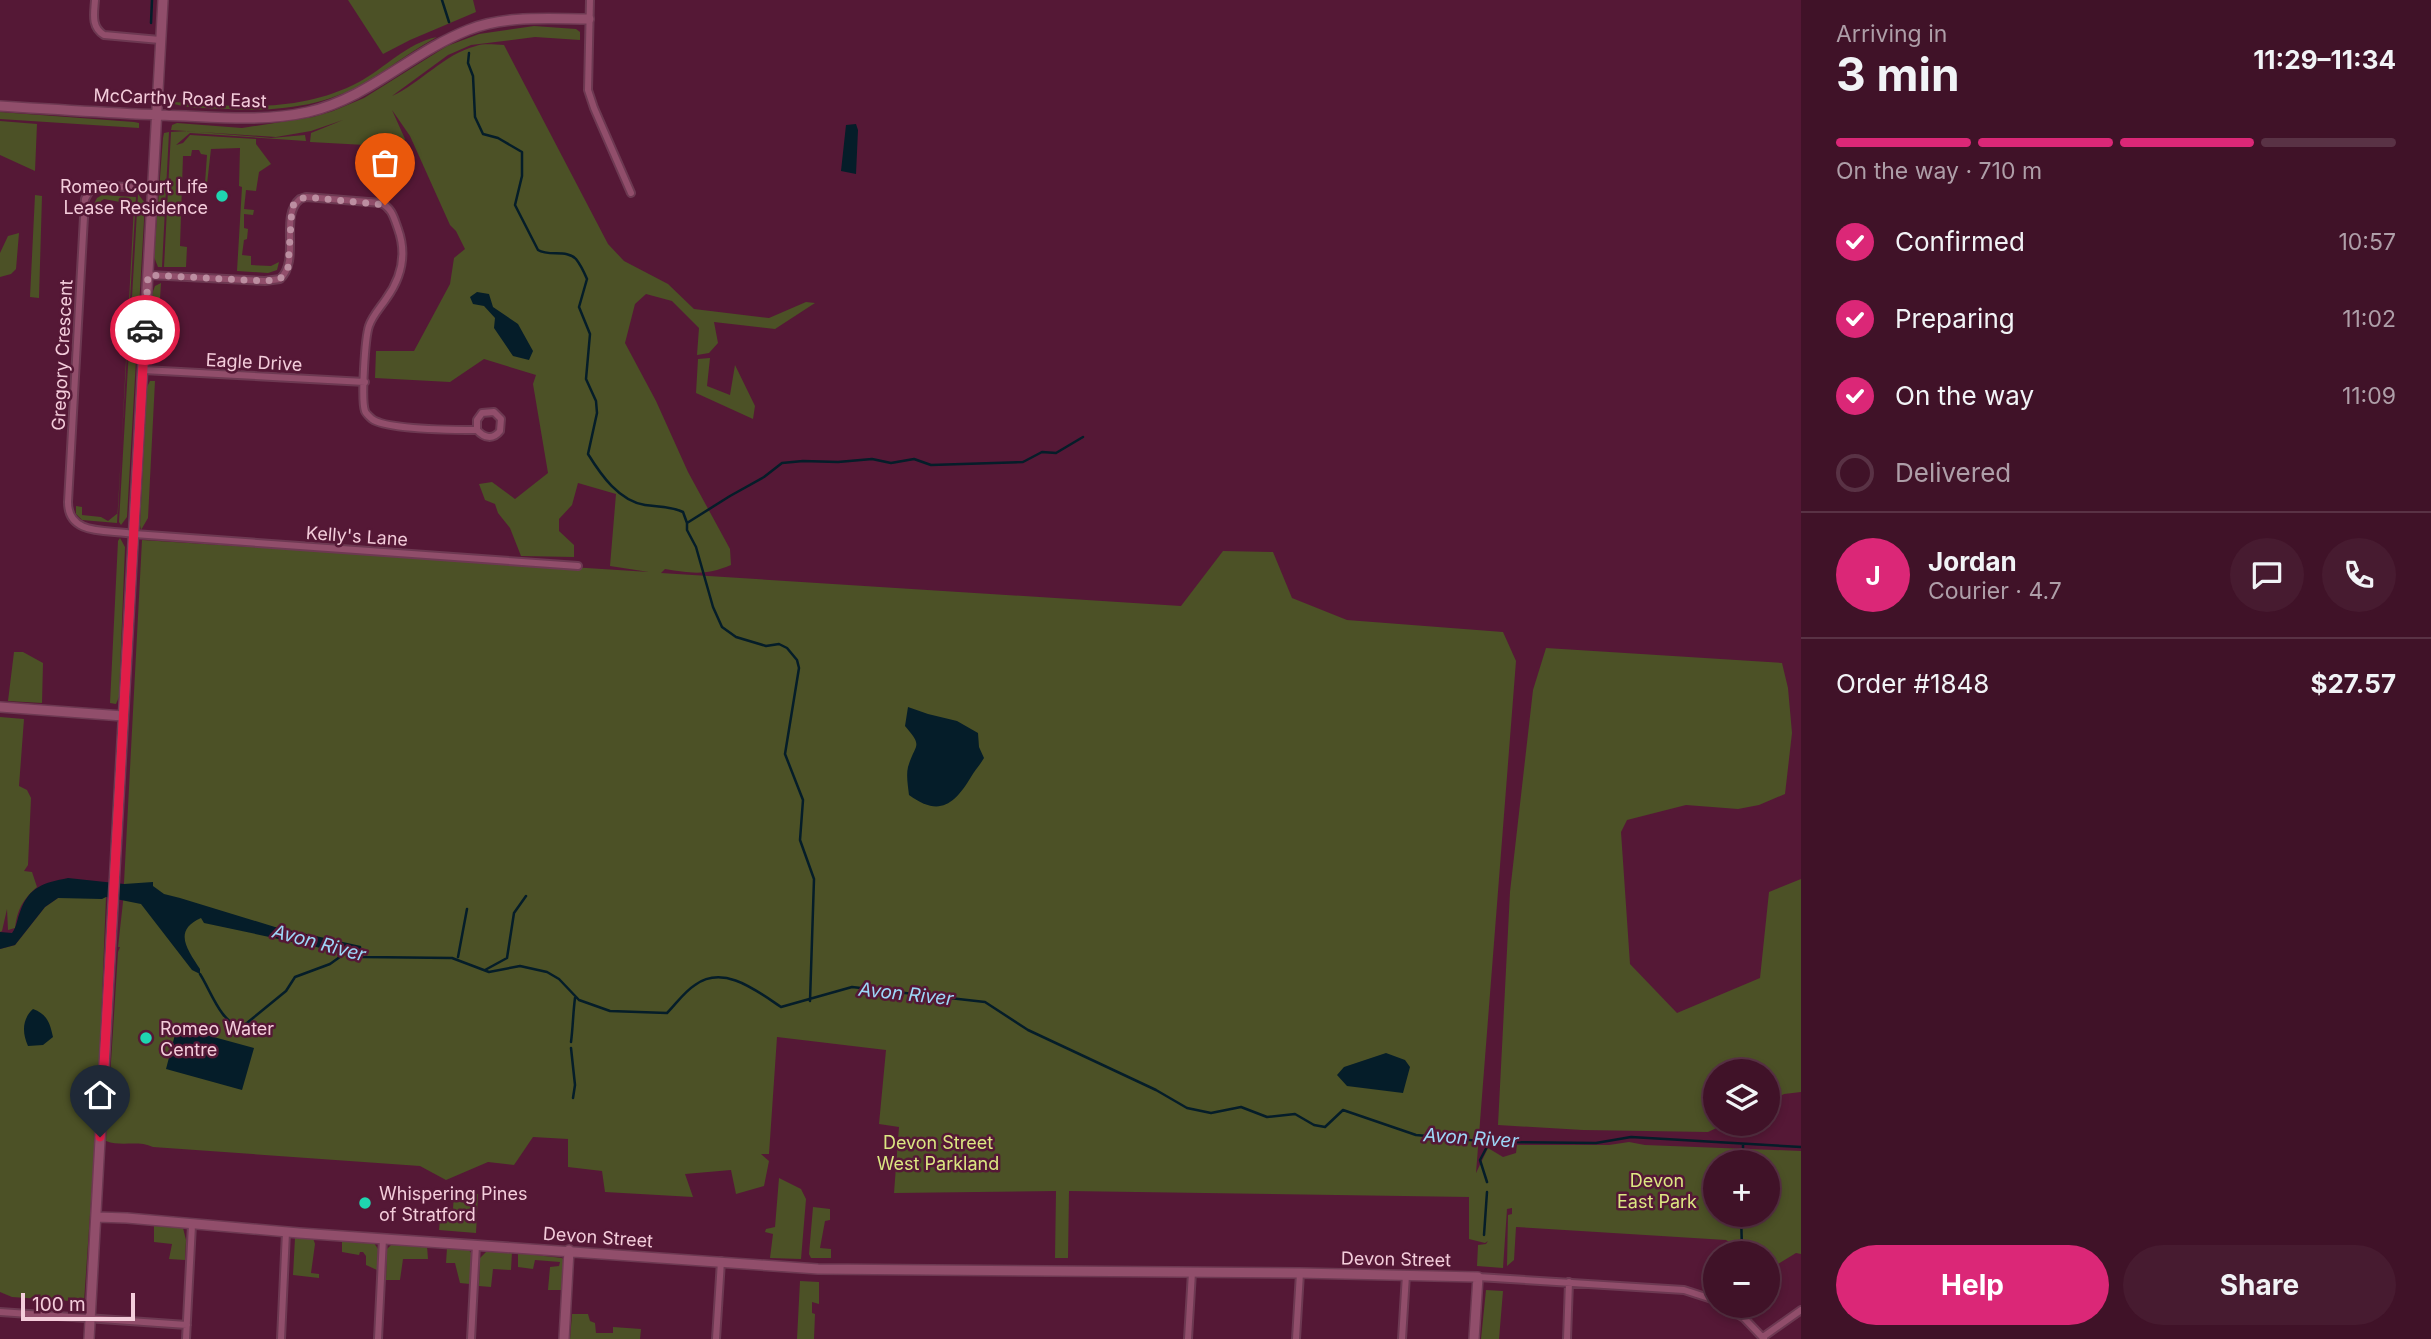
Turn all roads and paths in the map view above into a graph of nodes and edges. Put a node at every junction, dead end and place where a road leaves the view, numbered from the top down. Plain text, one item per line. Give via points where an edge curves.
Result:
1 (95, 0) edge
2 (163, 0) edge
3 (590, 0) edge
4 (589, 19) junction
5 (160, 40) junction
6 (0, 106) edge
7 (158, 115) junction
8 (154, 189) junction
9 (631, 193) dead end
10 (148, 275) junction
11 (143, 370) junction
12 (365, 382) junction
13 (478, 430) junction
14 (134, 534) junction
15 (578, 566) dead end
16 (0, 707) edge
17 (123, 716) junction
18 (96, 1217) junction
19 (192, 1224) junction
20 (286, 1232) junction
21 (383, 1238) junction
22 (476, 1244) junction
23 (569, 1250) junction
24 (721, 1261) junction
25 (1192, 1272) junction
26 (1300, 1273) junction
27 (1406, 1275) junction
28 (1478, 1277) junction
29 (1569, 1282) junction
30 (1703, 1296) edge
31 (1801, 1310) edge
32 (0, 1312) edge
33 (90, 1318) junction
34 (1744, 1318) edge
35 (187, 1325) junction
36 (1763, 1338) edge
37 (89, 1339) edge
38 (186, 1339) edge
39 (281, 1339) edge
40 (378, 1339) edge
41 (471, 1339) edge
42 (564, 1339) edge
43 (716, 1339) edge
44 (1188, 1339) edge
45 (1296, 1339) edge
46 (1402, 1339) edge
47 (1474, 1339) edge
48 (1566, 1339) edge

1 - 5 street via 97,31
2 - 5 street
3 - 4 street
4 - 7 street, McCarthy Road East via 509,21 470,29 418,55 357,95 309,112 264,118
4 - 9 street via 588,90
5 - 7 street
6 - 7 street, McCarthy Road East
7 - 8 street
8 - 10 street
8 - 14 street, Gregory Crescent via 98,186 85,199 68,512 81,528
10 - 11 street
10 - 12 street via 280,279 288,268 292,207 297,200 381,203 391,210 402,241 403,261 368,328
11 - 12 street, Eagle Drive
11 - 14 street
12 - 13 street via 365,411 378,422
13 - 13 street via 485,437 494,437 501,430 501,419 494,412 482,413
14 - 15 street, Kelly's Lane
14 - 17 street
16 - 17 street
17 - 18 street
18 - 19 street, Devon Street
18 - 33 street
19 - 20 street, Devon Street
19 - 35 street
20 - 21 street, Devon Street
20 - 39 street
21 - 22 street, Devon Street
21 - 40 street
22 - 23 street, Devon Street
22 - 41 street
23 - 24 street, Devon Street
23 - 42 street
24 - 25 street, Devon Street via 818,1269
24 - 43 street
25 - 26 street, Devon Street
25 - 44 street
26 - 27 street, Devon Street
26 - 45 street
27 - 28 street, Devon Street
27 - 46 street
28 - 29 street, Devon Street
28 - 47 street
29 - 30 street, Devon Street via 1684,1290
29 - 48 street
31 - 36 street
32 - 33 street
33 - 35 street
33 - 37 street
34 - 36 street
35 - 38 street

